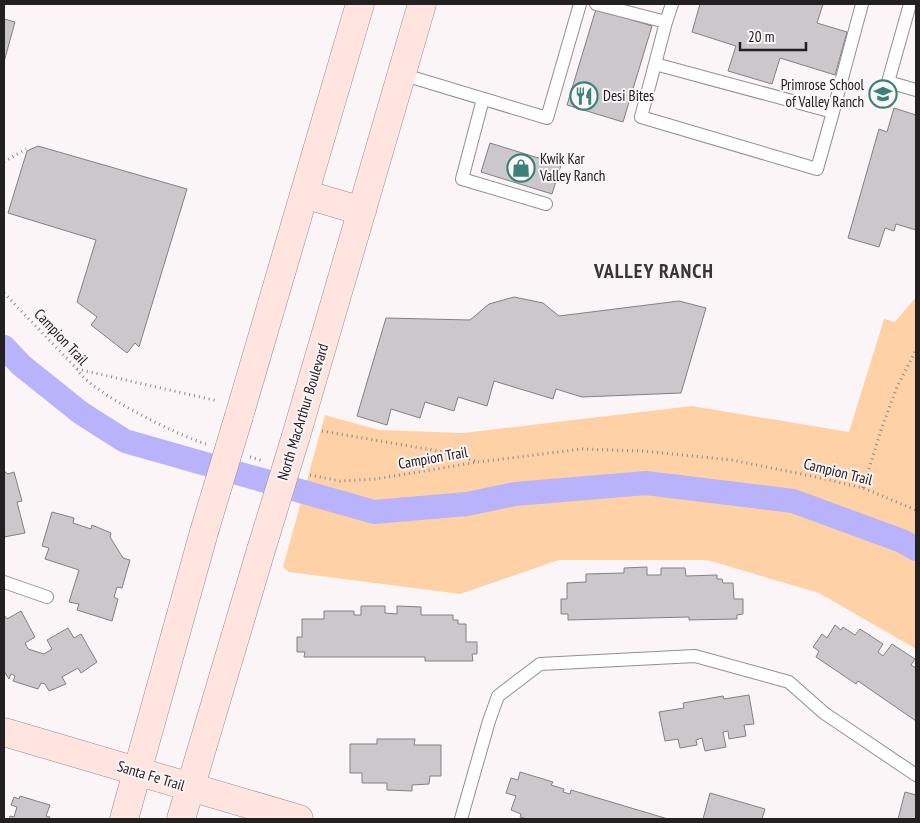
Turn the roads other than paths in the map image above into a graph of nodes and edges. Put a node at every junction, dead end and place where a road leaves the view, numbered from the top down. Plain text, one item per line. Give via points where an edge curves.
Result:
1 (360, 4) edge
2 (422, 4) edge
3 (580, 4) edge
4 (596, 4) edge
5 (672, 4) edge
6 (862, 4) edge
7 (910, 4) edge
8 (666, 22) junction
9 (655, 64) junction
10 (401, 74) junction
11 (916, 90) edge
12 (483, 99) junction
13 (832, 112) junction
14 (304, 194) junction
15 (546, 204) dead end
16 (362, 212) junction
17 (4, 582) edge
18 (47, 598) dead end
19 (4, 732) edge
20 (138, 772) junction
21 (916, 775) edge
22 (190, 787) junction
23 (124, 819) edge
24 (181, 819) edge
25 (299, 819) edge
26 (461, 819) edge

1 - 14 main road
2 - 10 main road, North MacArthur Boulevard
3 - 12 lane via 547,118
4 - 8 lane
5 - 8 lane
6 - 13 lane
7 - 11 lane via 888,82
8 - 9 lane
9 - 13 lane
9 - 13 lane via 641,117 817,169
10 - 12 lane
10 - 16 main road, North MacArthur Boulevard
12 - 15 lane via 462,179
14 - 16 main road
14 - 20 main road, bridge via 231,410 204,532
16 - 22 main road, North MacArthur Boulevard, bridge via 307,433 262,550
17 - 18 lane
19 - 20 main road, Santa Fe Trail
20 - 22 main road, Santa Fe Trail
20 - 23 main road
21 - 26 lane via 824,713 789,682 696,656 540,664 498,696
22 - 24 main road, North MacArthur Boulevard
22 - 25 main road, Santa Fe Trail

